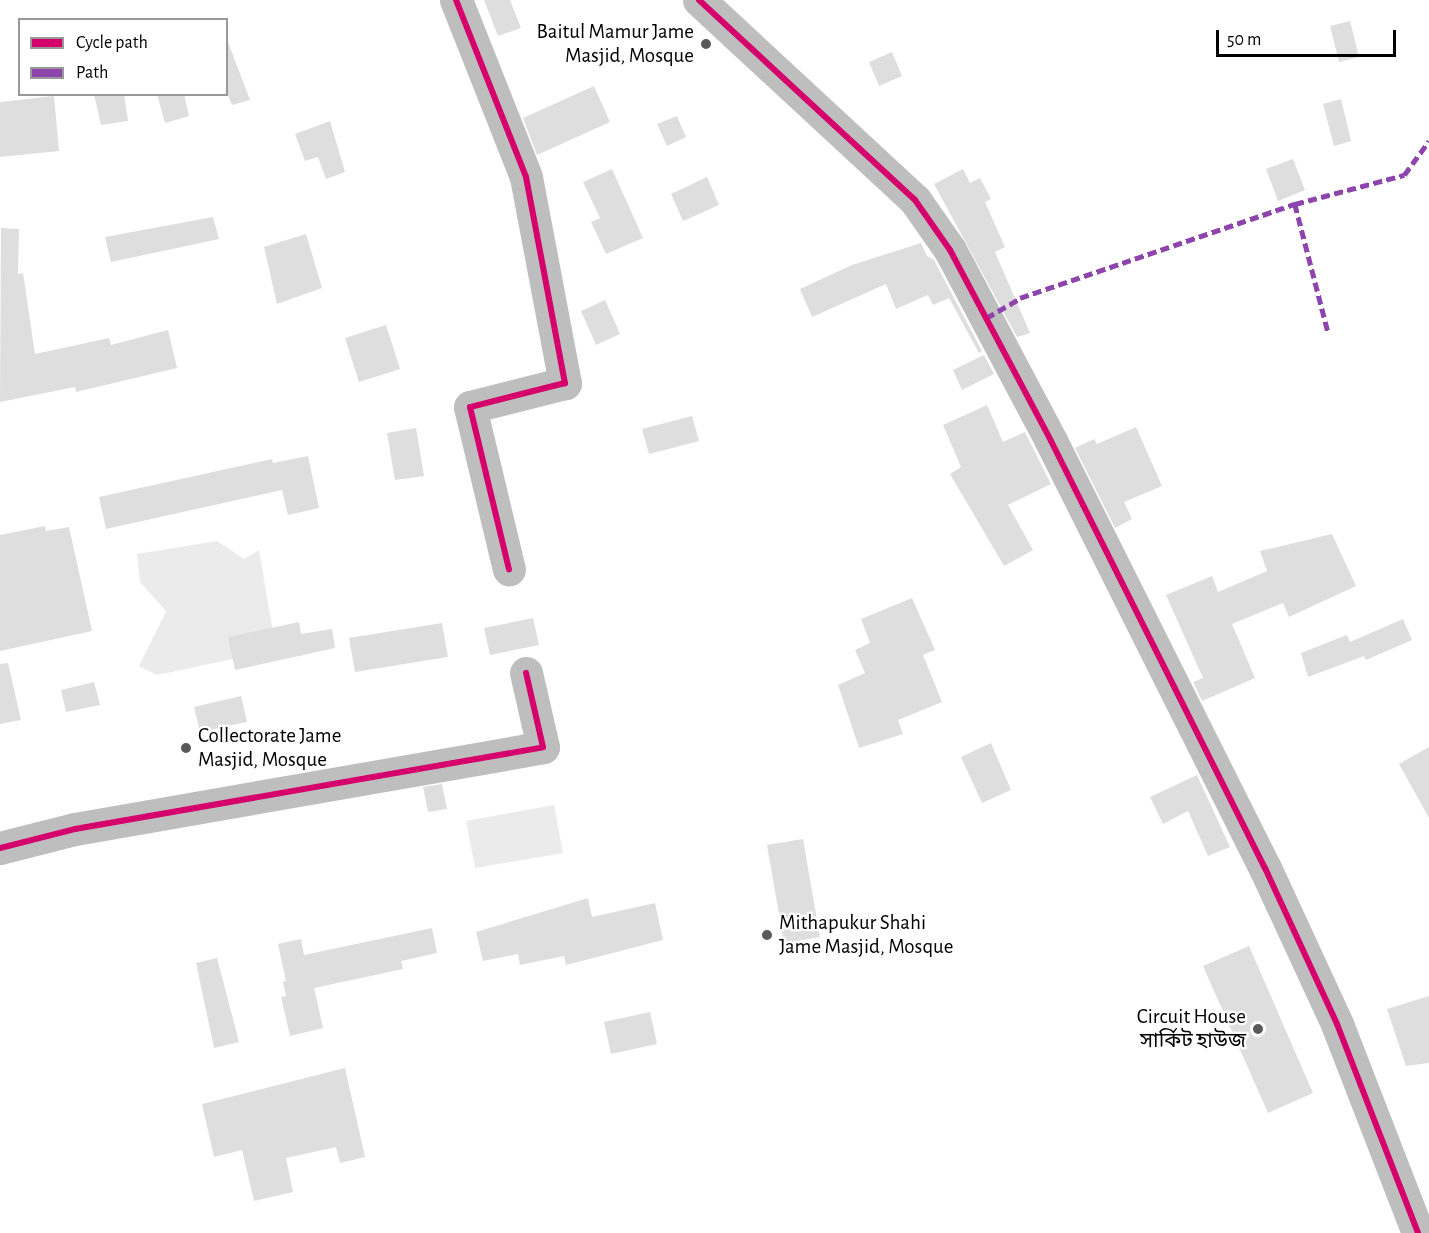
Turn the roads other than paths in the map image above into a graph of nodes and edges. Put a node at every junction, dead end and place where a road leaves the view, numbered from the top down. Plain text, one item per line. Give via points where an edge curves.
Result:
1 (456, 0) edge
2 (699, 0) edge
3 (509, 569) dead end
4 (526, 673) dead end
5 (0, 848) edge
6 (1418, 1233) edge

1 - 3 street via 526,177 565,383 470,406
2 - 6 street via 915,200 950,250 1051,441 1265,868 1337,1024
4 - 5 street via 543,747 75,829

